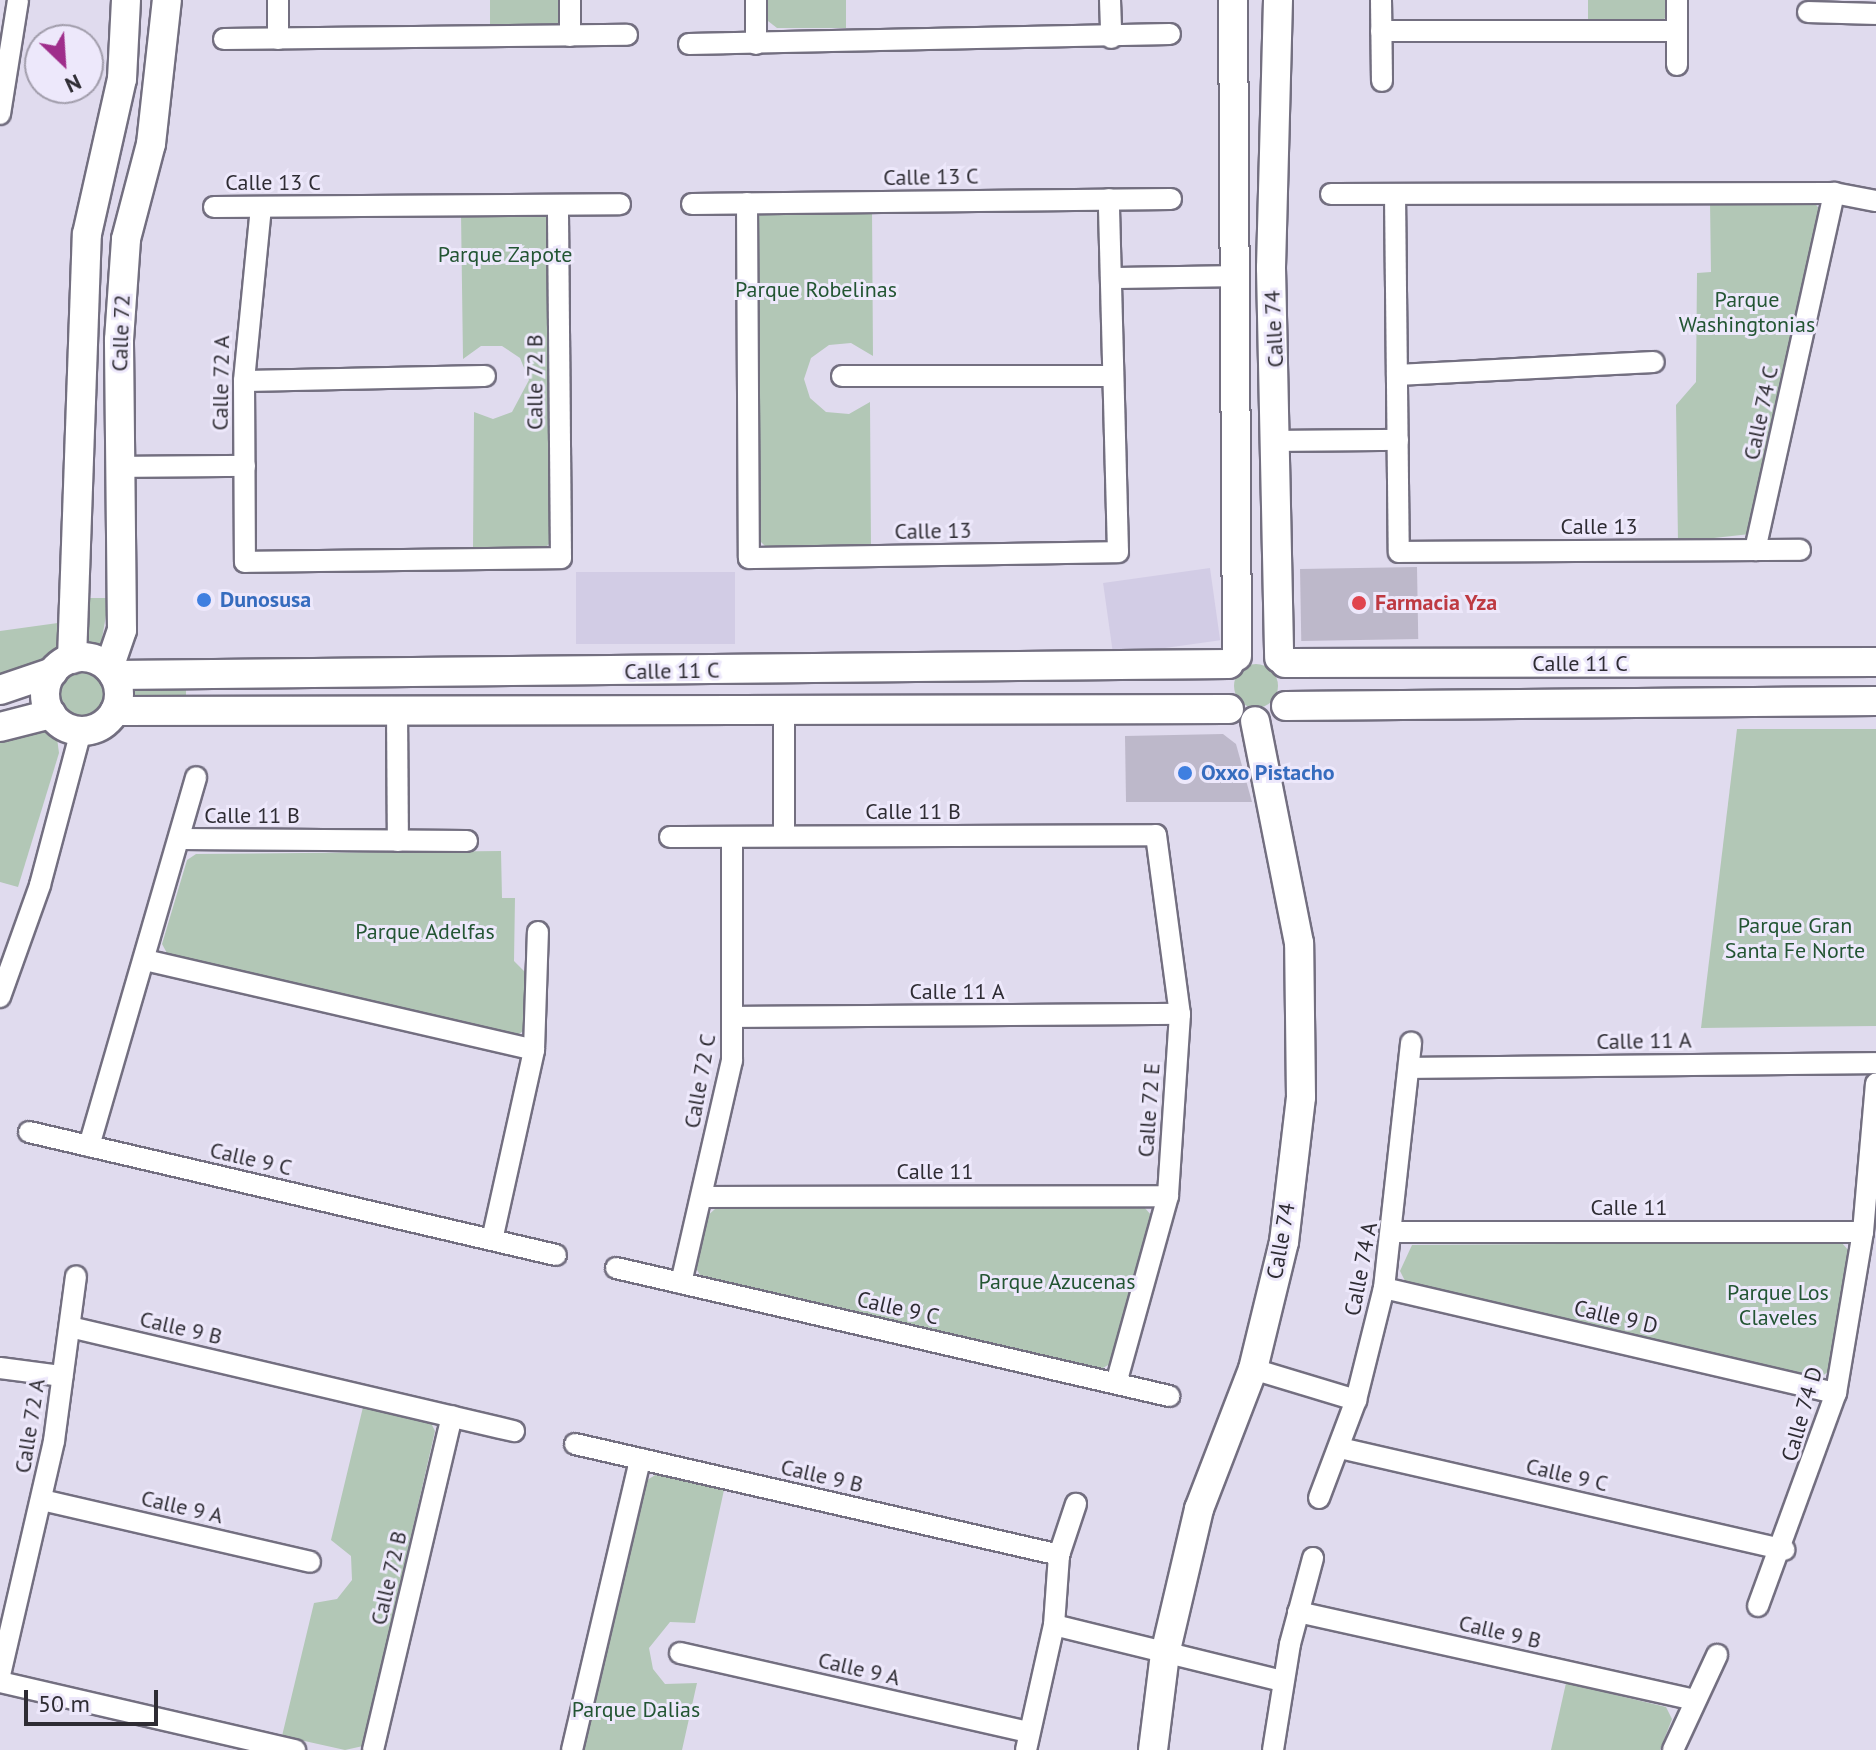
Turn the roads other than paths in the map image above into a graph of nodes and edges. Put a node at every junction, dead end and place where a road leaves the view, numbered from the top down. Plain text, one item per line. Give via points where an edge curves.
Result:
1 (18, 0) edge
2 (126, 0) edge
3 (167, 0) edge
4 (278, 0) edge
5 (570, 0) edge
6 (756, 0) edge
7 (1110, 0) edge
8 (1233, 0) edge
9 (1278, 0) edge
10 (1381, 0) edge
11 (1677, 0) edge
12 (1854, 6) edge
13 (1808, 12) dead end
14 (1876, 14) edge
15 (1381, 31) junction
16 (1677, 31) junction
17 (1170, 34) dead end
18 (627, 35) dead end
19 (570, 36) junction
20 (1111, 38) junction
21 (224, 39) dead end
22 (278, 39) junction
23 (689, 44) dead end
24 (756, 44) junction
25 (7, 50) edge
26 (125, 50) junction
27 (162, 54) junction
28 (1274, 61) junction
29 (1233, 63) junction
30 (1677, 65) dead end
31 (1382, 81) dead end
32 (0, 114) edge
33 (1232, 165) junction
34 (1271, 170) junction
35 (1834, 193) junction
36 (1331, 194) dead end
37 (1395, 194) junction
38 (1109, 199) junction
39 (1171, 199) dead end
40 (1876, 201) edge
41 (747, 203) junction
42 (620, 204) dead end
43 (692, 204) dead end
44 (558, 205) junction
45 (214, 207) dead end
46 (261, 207) junction
47 (1232, 276) junction
48 (1111, 278) junction
49 (1654, 362) dead end
50 (1397, 375) junction
51 (485, 376) dead end
52 (842, 376) dead end
53 (1109, 376) junction
54 (244, 381) junction
55 (1398, 440) junction
56 (1279, 441) junction
57 (245, 466) junction
58 (120, 467) junction
59 (1279, 507) junction
60 (1238, 508) junction
61 (78, 525) junction
62 (121, 541) junction
63 (1755, 550) junction
64 (1800, 550) dead end
65 (245, 562) joint
66 (1241, 603) junction
67 (1277, 603) junction
68 (1233, 660) junction
69 (1282, 660) junction
70 (1876, 662) edge
71 (1725, 663) junction
72 (1523, 664) junction
73 (62, 665) junction
74 (1140, 667) junction
75 (619, 671) junction
76 (654, 671) junction
77 (694, 671) junction
78 (111, 672) junction
79 (211, 675) junction
80 (0, 690) edge
81 (1732, 701) junction
82 (1876, 701) edge
83 (1523, 703) junction
84 (1135, 705) junction
85 (1286, 706) junction
86 (784, 707) junction
87 (619, 708) junction
88 (655, 708) junction
89 (695, 708) junction
90 (1229, 709) junction
91 (397, 710) junction
92 (115, 711) junction
93 (212, 711) junction
94 (51, 714) junction
95 (1255, 721) junction
96 (0, 727) edge
97 (81, 731) junction
98 (196, 777) dead end
99 (1156, 835) joint
100 (784, 836) junction
101 (670, 837) dead end
102 (732, 837) junction
103 (181, 839) junction
104 (398, 841) junction
105 (467, 841) dead end
106 (538, 932) dead end
107 (145, 960) junction
108 (0, 997) edge
109 (1180, 1014) junction
110 (735, 1017) junction
111 (1411, 1042) dead end
112 (534, 1050) junction
113 (1876, 1063) edge
114 (1412, 1068) junction
115 (1876, 1084) edge
116 (29, 1132) dead end
117 (89, 1146) junction
118 (1168, 1196) junction
119 (702, 1197) junction
120 (1394, 1232) junction
121 (1863, 1232) junction
122 (492, 1240) junction
123 (556, 1255) dead end
124 (616, 1268) dead end
125 (76, 1276) dead end
126 (681, 1283) junction
127 (1384, 1288) junction
128 (70, 1327) junction
129 (0, 1368) edge
130 (1253, 1369) junction
131 (62, 1376) junction
132 (1116, 1383) junction
133 (1836, 1393) junction
134 (1169, 1396) dead end
135 (1356, 1400) junction
136 (452, 1416) junction
137 (514, 1431) dead end
138 (575, 1444) dead end
139 (1340, 1448) junction
140 (640, 1459) junction
141 (1319, 1498) dead end
142 (42, 1500) junction
143 (1076, 1504) dead end
144 (1784, 1550) junction
145 (1059, 1555) junction
146 (1313, 1558) dead end
147 (310, 1562) dead end
148 (1758, 1606) dead end
149 (1298, 1612) junction
150 (1054, 1625) junction
151 (680, 1653) dead end
152 (1165, 1654) junction
153 (1717, 1655) dead end
154 (0, 1675) edge
155 (1282, 1681) junction
156 (0, 1682) edge
157 (1692, 1699) junction
158 (1027, 1741) edge
159 (295, 1750) edge
160 (373, 1750) edge
161 (572, 1750) edge
162 (1153, 1750) edge
163 (1273, 1750) edge
164 (1673, 1750) edge

1 - 25 street
2 - 26 main road, Calle 72
3 - 27 main road, Calle 72
4 - 22 street
5 - 19 street
6 - 24 street
7 - 20 street
8 - 29 main road, Calle 74
9 - 28 main road, Calle 74
10 - 15 street
11 - 16 street
12 - 13 street
12 - 14 street
15 - 16 street
15 - 31 street
16 - 30 street
17 - 20 street
18 - 19 street
19 - 22 street
20 - 24 street
21 - 22 street
23 - 24 street
25 - 32 street
26 - 27 main road
26 - 61 main road, Calle 72 via 87,234
27 - 58 main road, Calle 72 via 151,144 126,239
28 - 29 main road via 1252,69
28 - 34 main road, Calle 74
29 - 33 main road, Calle 74
33 - 34 main road via 1256,160
33 - 47 main road, Calle 74
34 - 56 main road, Calle 74
35 - 37 street
35 - 40 street
35 - 63 street, Calle 74 C
36 - 37 street
37 - 50 street
38 - 39 street, Calle 13 C
38 - 41 street, Calle 13 C
38 - 48 street
41 - 43 street, Calle 13 C
41 - 53 street, Calle 13 via 749,558 1118,552
42 - 44 street, Calle 13 C
44 - 46 street, Calle 13 C
44 - 65 street, Calle 72 B via 561,558
45 - 46 street, Calle 13 C
46 - 54 street, Calle 72 A
47 - 48 street
47 - 60 main road, Calle 74
48 - 53 street
49 - 50 street
50 - 55 street
51 - 54 street
52 - 53 street
54 - 57 street, Calle 72 A
55 - 56 street
55 - 63 street, Calle 13 via 1399,552
56 - 59 main road, Calle 74
57 - 58 street
57 - 65 street, Calle 72 A
58 - 62 main road, Calle 72
59 - 60 main road
59 - 67 main road, Calle 74
60 - 66 main road, Calle 74
61 - 62 main road via 100,542
61 - 73 main road, Calle 72
62 - 78 main road, Calle 72 via 122,630
63 - 64 street, Calle 13
66 - 67 main road
66 - 68 main road, Calle 74
67 - 69 main road, Calle 74
68 - 69 main road via 1258,650
68 - 74 main road, Calle 11 C
68 - 90 main road via 1221,681
69 - 72 main road, Calle 11 C
69 - 85 main road via 1292,680
70 - 71 main road, Calle 11 C
71 - 72 main road, Calle 11 C
71 - 81 main road via 1735,682
72 - 83 main road via 1514,684
73 - 78 main road
73 - 80 main road
73 - 94 main road via 46,688
74 - 77 main road, Calle 11 C
74 - 84 main road via 1148,686
75 - 76 main road, Calle 11 C
75 - 79 main road, Calle 11 C
75 - 87 main road
76 - 77 main road, Calle 11 C
76 - 88 main road
77 - 89 main road
78 - 79 main road, Calle 11 C
78 - 92 main road
79 - 93 main road
81 - 82 main road, Calle 11 C
81 - 83 main road, Calle 11 C
83 - 85 main road, Calle 11 C
84 - 86 main road, Calle 11 C
84 - 90 main road, Calle 11 C
85 - 95 main road
86 - 89 main road, Calle 11 C
86 - 100 street
87 - 88 main road, Calle 11 C
87 - 91 main road, Calle 11 C
88 - 89 main road, Calle 11 C
90 - 95 main road
91 - 93 main road, Calle 11 C
91 - 104 street
92 - 93 main road, Calle 11 C
92 - 97 main road
94 - 96 main road
94 - 97 main road
95 - 130 main road, Calle 74 via 1299,943 1301,1097 1284,1242
97 - 108 street via 40,885
98 - 103 street
99 - 100 street, Calle 11 B
99 - 109 street, Calle 72 E
100 - 102 street, Calle 11 B
101 - 102 street, Calle 11 B
102 - 110 street, Calle 72 C
103 - 104 street, Calle 11 B
103 - 107 street
104 - 105 street, Calle 11 B
106 - 112 street
107 - 112 street
107 - 117 street
109 - 110 street, Calle 11 A
109 - 118 street, Calle 72 E
110 - 119 street, Calle 72 C
111 - 114 street, Calle 74 A
112 - 122 street
113 - 114 street, Calle 11 A
114 - 120 street, Calle 74 A
115 - 121 street, Calle 74 D
116 - 117 street, Calle 9 C
117 - 122 street, Calle 9 C
118 - 119 street, Calle 11
118 - 132 street, Calle 72 E
119 - 126 street, Calle 72 C
120 - 121 street, Calle 11
120 - 127 street, Calle 74 A
121 - 133 street, Calle 74 D
122 - 123 street, Calle 9 C
124 - 126 street, Calle 9 C
125 - 128 street, Calle 72 A
126 - 132 street, Calle 9 C
127 - 133 street, Calle 9 D
127 - 135 street, Calle 74 A
128 - 131 street, Calle 72 A
128 - 136 street, Calle 9 B
129 - 131 street
130 - 135 street
130 - 152 main road, Calle 74 via 1199,1509
131 - 142 street, Calle 72 A
132 - 134 street, Calle 9 C
133 - 144 street, Calle 74 D
135 - 139 street, Calle 74 A
136 - 137 street, Calle 9 B
136 - 160 street, Calle 72 B
138 - 140 street, Calle 9 B
139 - 141 street, Calle 74 A
139 - 144 street, Calle 9 C
140 - 145 street, Calle 9 B
140 - 161 street
142 - 147 street, Calle 9 A
142 - 154 street, Calle 72 A
143 - 145 street
144 - 148 street, Calle 74 D
145 - 150 street
146 - 149 street
149 - 155 street
149 - 157 street, Calle 9 B
150 - 152 street
150 - 158 street
151 - 158 street, Calle 9 A
152 - 155 street
152 - 162 main road, Calle 74
153 - 157 street
155 - 163 street
156 - 159 street
157 - 164 street

